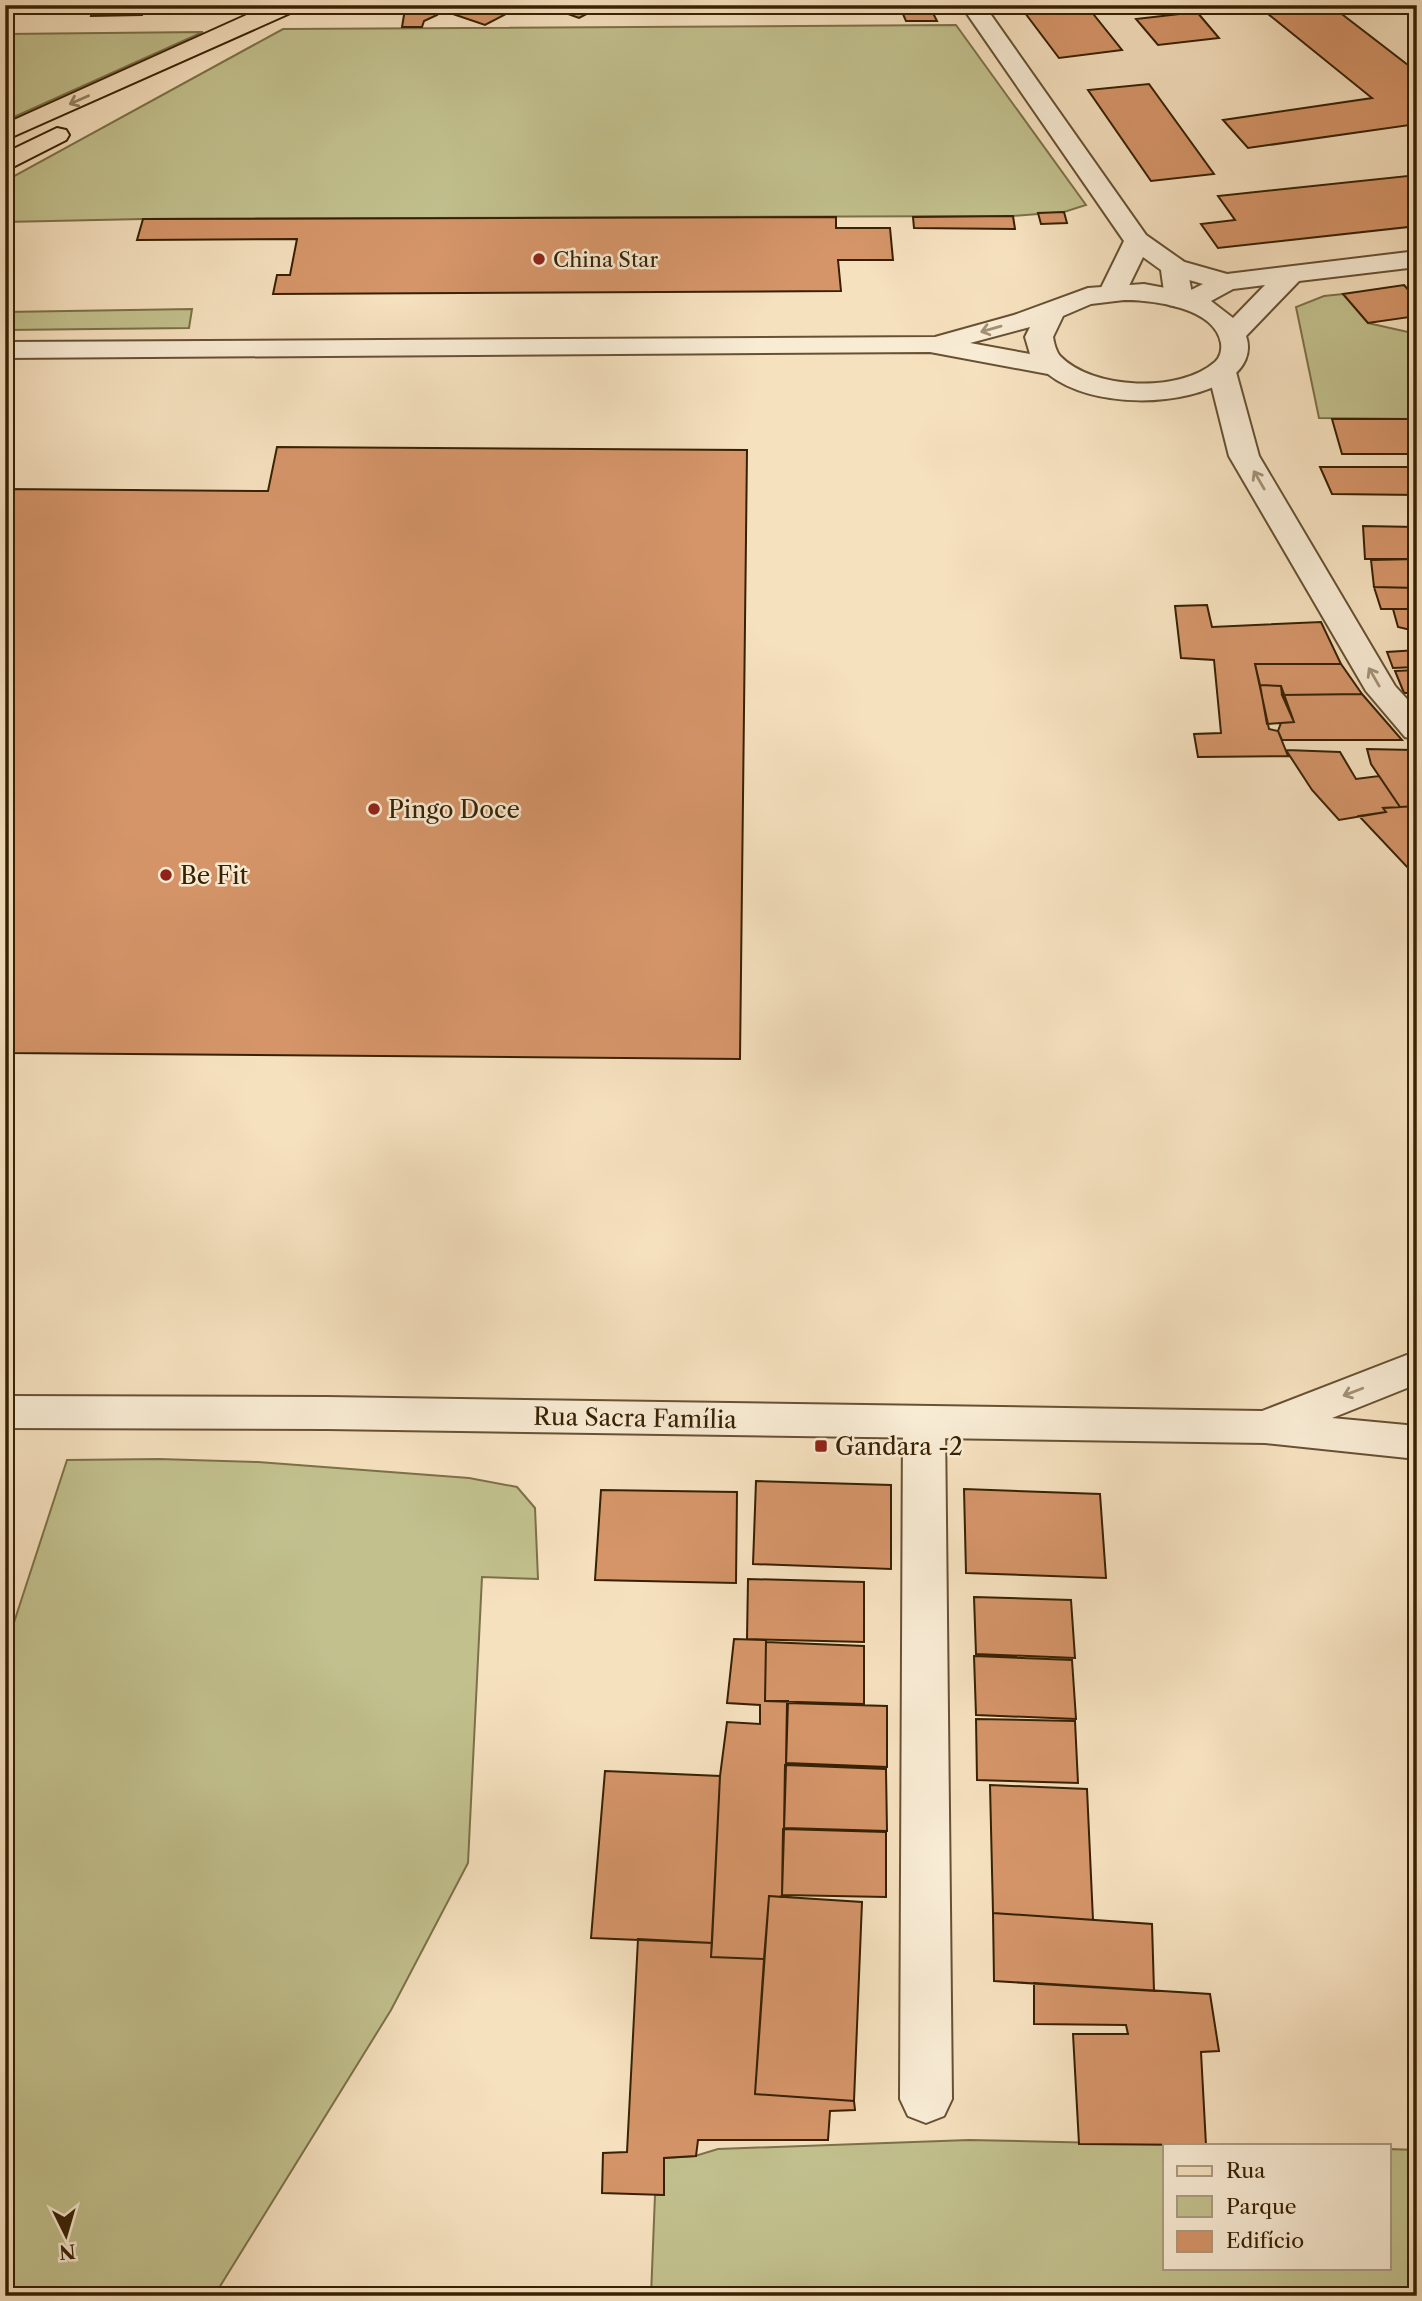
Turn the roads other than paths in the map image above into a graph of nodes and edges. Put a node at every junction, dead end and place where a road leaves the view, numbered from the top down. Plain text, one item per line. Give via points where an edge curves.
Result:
1 (289, 5) edge
2 (972, 5) edge
3 (253, 22) junction
4 (5, 134) edge
5 (5, 163) edge
6 (1137, 241) junction
7 (1417, 260) edge
8 (1174, 267) junction
9 (1291, 274) junction
10 (1226, 282) junction
11 (1113, 292) junction
12 (1184, 301) junction
13 (1052, 311) junction
14 (1233, 334) junction
15 (930, 344) junction
16 (5, 350) edge
17 (1054, 367) junction
18 (1222, 372) junction
19 (1417, 730) edge
20 (1417, 1367) edge
21 (5, 1412) edge
22 (924, 1423) junction
23 (1265, 1427) junction
24 (1417, 1443) edge
25 (926, 2099) dead end

1 - 3 main road
2 - 6 street
3 -> 4 main road
3 - 5 main road
6 - 8 street
6 - 11 street
7 - 9 street
8 - 10 street
8 - 12 street
9 - 10 street
9 - 14 street
10 - 12 street
11 - 12 street via 1158,294
11 - 13 street
12 - 14 street via 1215,317
13 -> 15 street
13 - 17 street via 1040,323 1036,338 1041,353
14 - 18 street via 1236,347
15 - 16 street
15 - 17 street
17 - 18 street via 1083,382 1143,393 1186,388
19 -> 18 street via 1382,691 1244,456
20 -> 23 street, Rua Sacra Família
21 - 22 street, Rua Sacra Família
22 - 23 street, Rua Sacra Família
22 - 25 street
23 - 24 street, Rua Sacra Família

